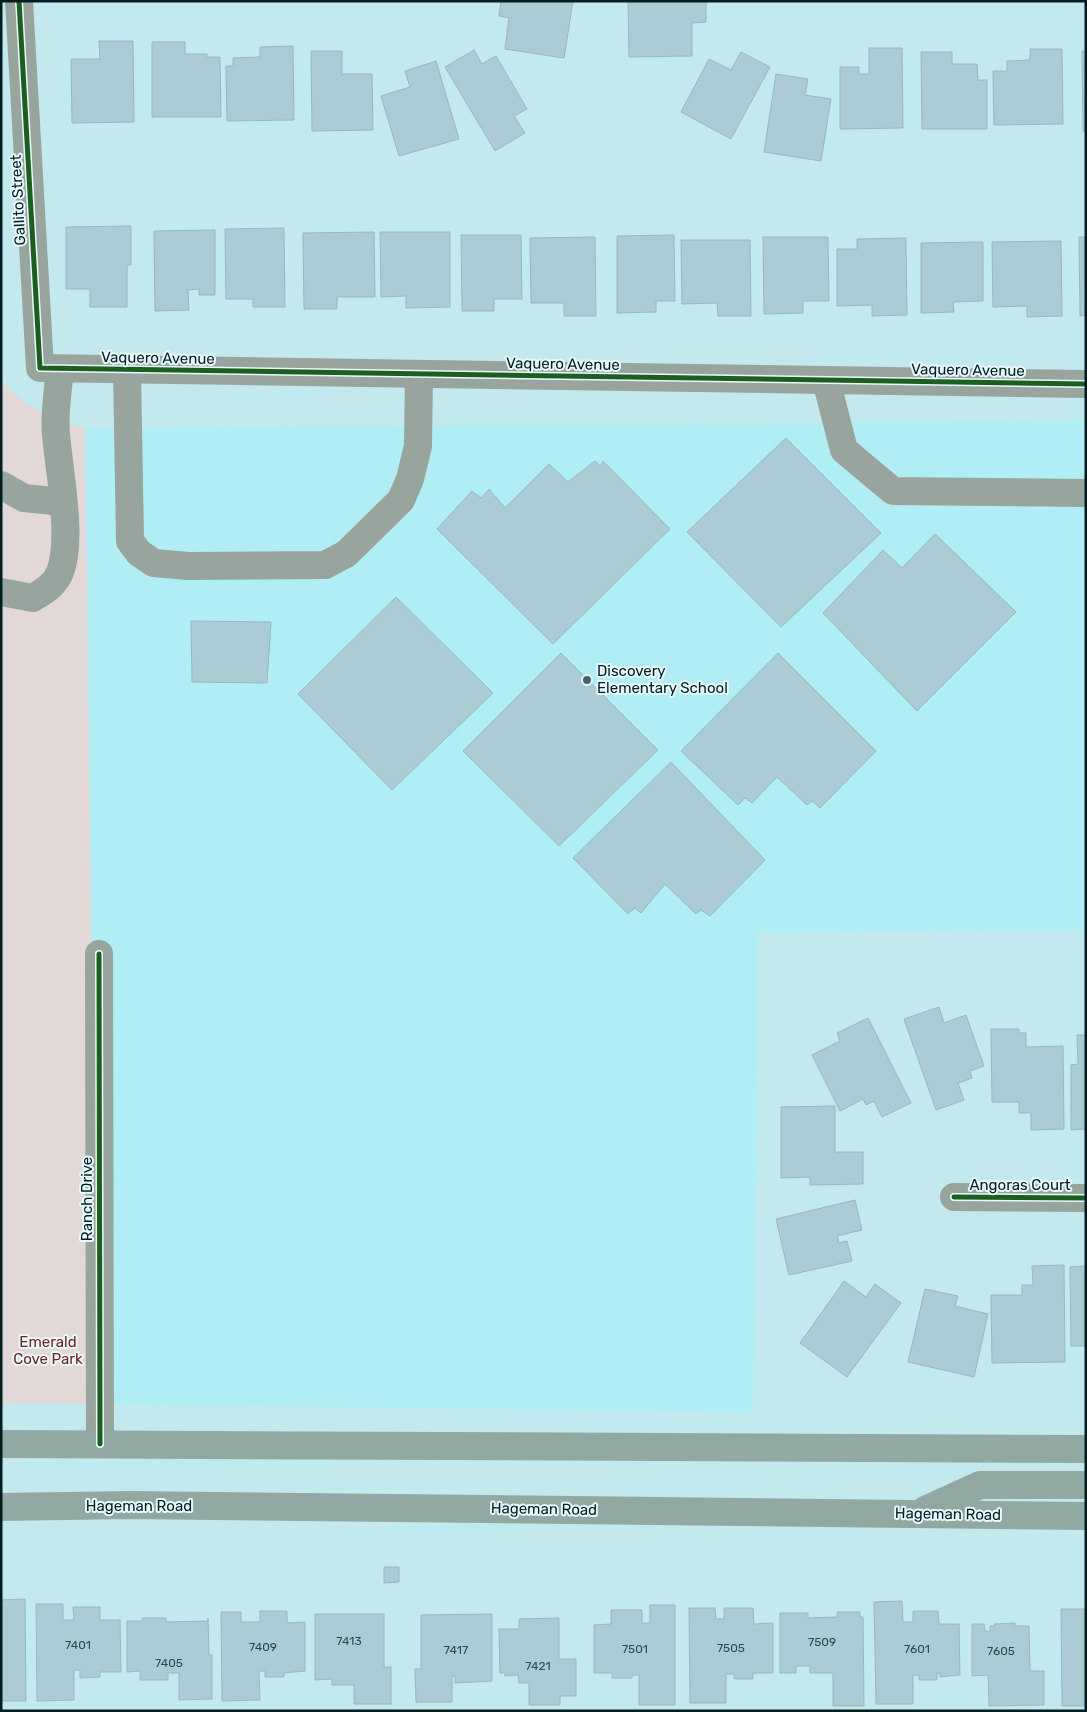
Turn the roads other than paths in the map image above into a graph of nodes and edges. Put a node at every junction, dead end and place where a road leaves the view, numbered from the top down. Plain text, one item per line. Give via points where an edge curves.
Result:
1 (19, 1) edge
2 (50, 368) junction
3 (127, 370) junction
4 (419, 374) junction
5 (826, 380) junction
6 (1086, 384) edge
7 (1, 485) edge
8 (1086, 493) edge
9 (63, 502) junction
10 (1, 592) edge
11 (99, 954) dead end
12 (954, 1197) dead end
13 (1086, 1198) edge
14 (1, 1444) edge
15 (100, 1444) junction
16 (1086, 1449) edge
17 (1086, 1486) edge
18 (1, 1507) edge
19 (916, 1513) junction
20 (1086, 1516) edge

1 - 2 street, Gallito Street
2 - 3 street, Vaquero Avenue
2 - 9 street, Gallito Street
3 - 4 street, Vaquero Avenue
3 - 4 street via 130,541 139,553 154,563 188,566 325,565 346,554 401,500 410,479 418,446
4 - 5 street, Vaquero Avenue
5 - 6 street, Vaquero Avenue
5 - 8 street via 844,450 893,491
7 - 9 street via 24,498
9 - 10 street, Gallito Street via 65,552 60,573 50,587 32,598
11 - 15 street, Ranch Drive
12 - 13 street, Angoras Court
14 - 15 main road
15 - 16 main road
17 - 19 main road via 980,1486
18 - 19 main road, Hageman Road via 131,1505
19 - 20 main road, Hageman Road

